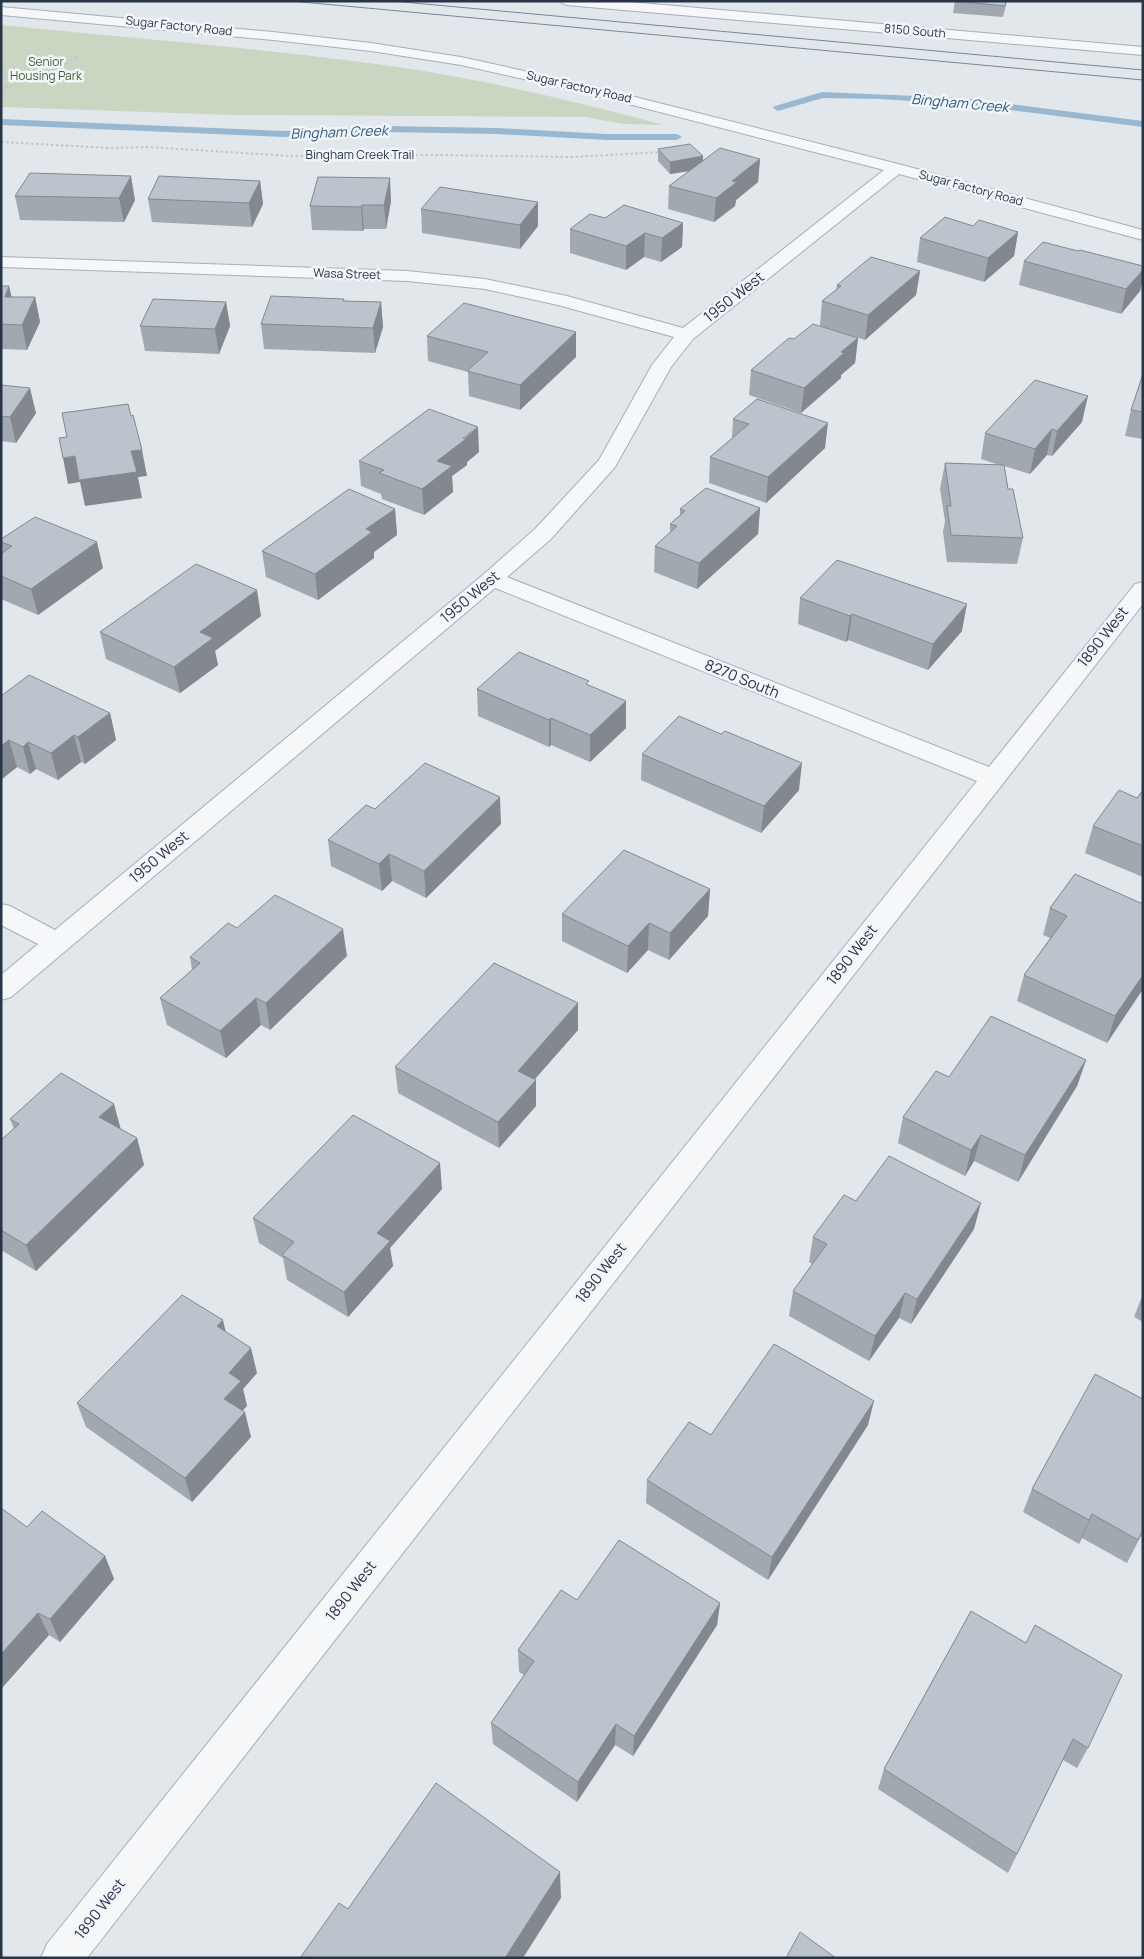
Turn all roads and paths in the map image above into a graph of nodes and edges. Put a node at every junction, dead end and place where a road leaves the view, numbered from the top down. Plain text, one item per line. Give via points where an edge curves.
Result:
1 (566, 1) edge
2 (1, 11) edge
3 (1143, 51) edge
4 (79, 55) dead end
5 (56, 62) dead end
6 (66, 65) junction
7 (1, 70) edge
8 (1, 80) edge
9 (1, 89) edge
10 (1, 142) edge
11 (660, 152) edge
12 (896, 168) junction
13 (1143, 235) edge
14 (1, 262) edge
15 (686, 335) junction
16 (492, 580) junction
17 (1143, 589) edge
18 (992, 778) junction
19 (1, 913) edge
20 (57, 943) junction
21 (1, 990) edge
22 (61, 1958) edge

1 - 3 street, 8150 South
2 - 12 street, Sugar Factory Road via 273,36 462,61 587,89
4 - 6 path
5 - 6 path
6 - 9 path
7 - 8 path via 6,75
10 - 11 path, Bingham Creek Trail via 289,156 574,157
12 - 13 street, Sugar Factory Road
12 - 15 street, 1950 West
14 - 15 street, Wasa Street via 407,276 485,284 561,300
15 - 16 street, 1950 West via 662,364 608,463 542,534
16 - 18 street, 8270 South
16 - 20 street, 1950 West
17 - 18 street, 1890 West
18 - 22 street, 1890 West
19 - 20 street
20 - 21 street, 1950 West

